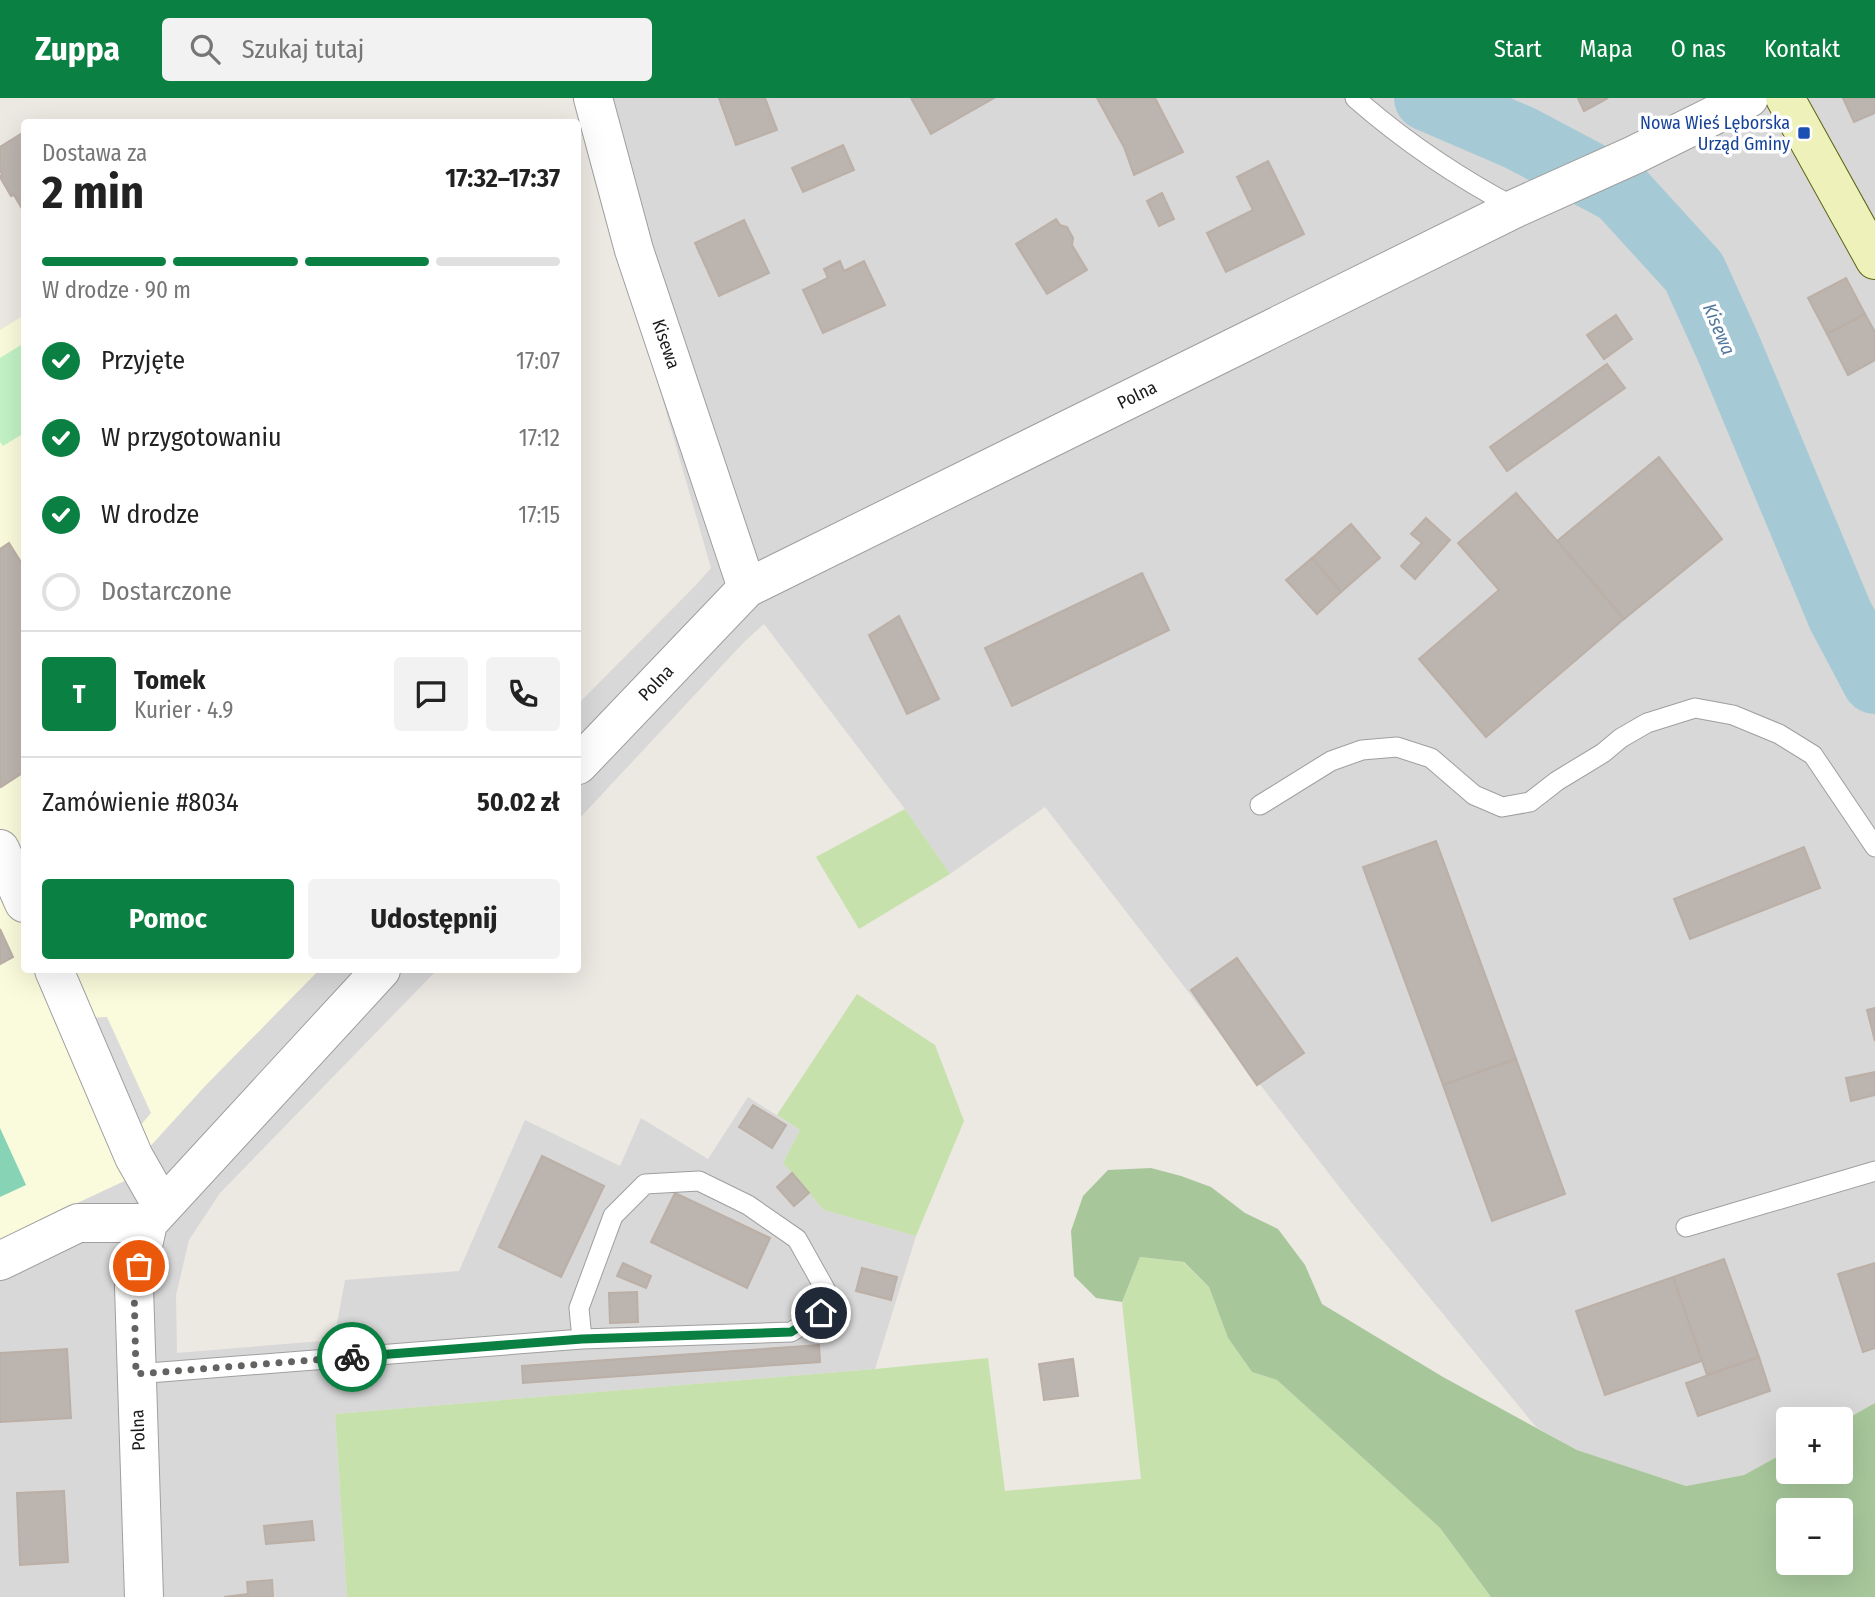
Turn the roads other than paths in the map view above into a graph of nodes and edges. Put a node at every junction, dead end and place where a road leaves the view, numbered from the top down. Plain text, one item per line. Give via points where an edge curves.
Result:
1 (593, 98) edge
2 (1356, 98) edge
3 (1749, 98) edge
4 (1785, 98) edge
5 (1516, 208) junction
6 (1875, 260) edge
7 (747, 588) junction
8 (581, 762) edge
9 (1260, 805) dead end
10 (1875, 847) edge
11 (0, 849) edge
12 (21, 896) edge
13 (55, 973) edge
14 (378, 973) edge
15 (1875, 1171) edge
16 (155, 1215) junction
17 (1686, 1227) dead end
18 (0, 1261) edge
19 (582, 1339) junction
20 (136, 1374) junction
21 (144, 1597) edge

1 - 7 street, Kisewa via 635,250
2 - 5 lane via 1389,128
3 - 5 street, Polna
4 - 6 main road
5 - 7 street, Polna
7 - 8 street, Polna
9 - 10 lane via 1331,761 1362,750 1397,747 1431,758 1474,795 1502,807 1530,802 1647,723 1695,708 1733,715 1779,734 1813,755
11 - 12 street
13 - 16 street
14 - 16 street
15 - 17 lane
16 - 18 street via 78,1223
16 - 20 street, Polna via 134,1287
19 - 19 lane via 791,1332 821,1313 825,1289 797,1239 748,1205 699,1181 645,1184 613,1216 579,1308
19 - 20 lane
20 - 21 street, Polna

